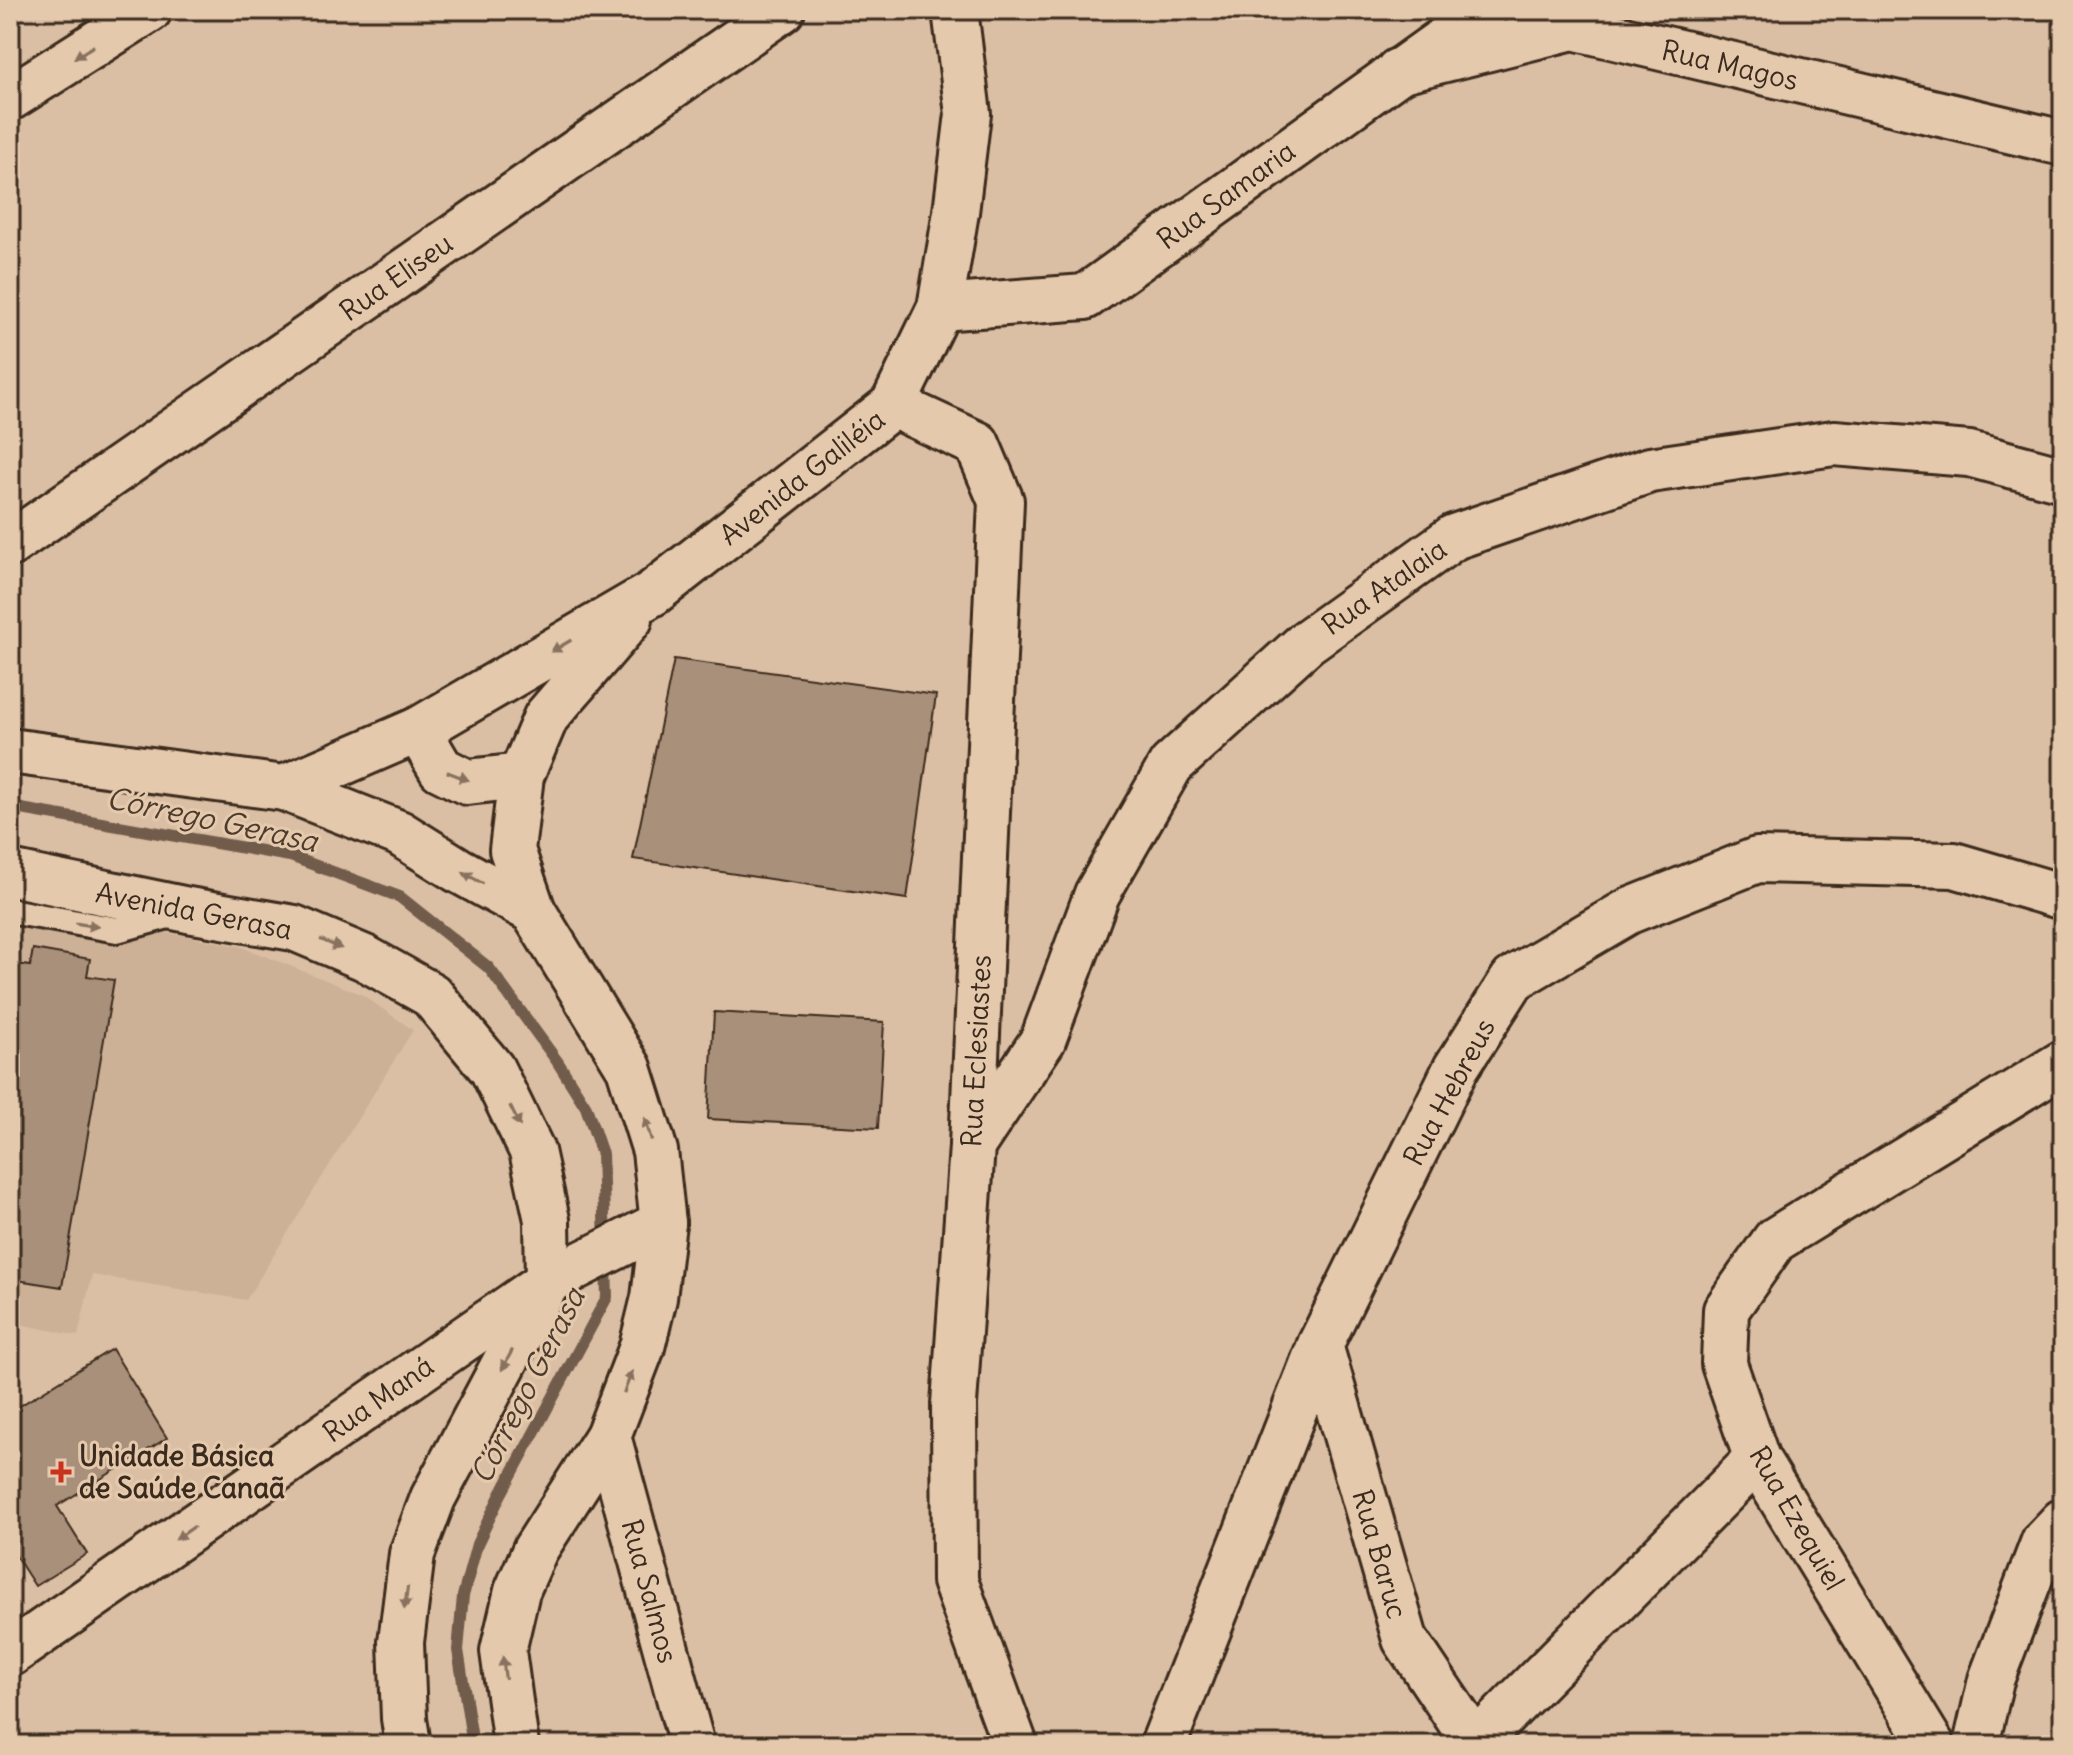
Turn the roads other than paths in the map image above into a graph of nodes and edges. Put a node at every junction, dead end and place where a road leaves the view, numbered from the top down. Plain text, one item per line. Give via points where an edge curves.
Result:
1 (149, 10) edge
2 (782, 10) edge
3 (955, 10) edge
4 (1485, 10) edge
5 (1398, 71) junction
6 (10, 98) edge
7 (2063, 143) edge
8 (940, 308) junction
9 (893, 405) junction
10 (2063, 479) edge
11 (10, 544) edge
12 (653, 593) junction
13 (418, 730) junction
14 (10, 751) edge
15 (521, 776) junction
16 (284, 788) junction
17 (10, 873) edge
18 (2063, 897) edge
19 (188, 910) junction
20 (10, 911) edge
21 (533, 911) junction
22 (2063, 1063) edge
23 (972, 1146) junction
24 (651, 1229) junction
25 (548, 1281) junction
26 (1320, 1345) junction
27 (608, 1436) junction
28 (1757, 1459) junction
29 (2063, 1521) edge
30 (10, 1654) edge
31 (1476, 1744) edge
32 (408, 1745) edge
33 (516, 1745) edge
34 (692, 1745) edge
35 (1015, 1745) edge
36 (1163, 1745) edge
37 (1932, 1745) edge
38 (1976, 1745) edge

1 -> 6 street
2 - 11 street, Rua Eliseu
3 - 8 street, Avenida Galiléia via 968,114
4 - 5 street, Rua Samaria
5 - 7 street, Rua Magos via 1573,27
5 - 8 street, Rua Samaria via 1085,297
8 - 9 street, Avenida Galiléia
9 - 12 street, Avenida Galiléia
9 - 23 street, Rua Eclesiastes via 977,444 1001,501
10 - 23 street, Rua Atalaia via 1969,454 1834,443 1650,470 1454,537 1307,642 1171,765 1097,894 1043,1040
12 -> 13 street, Avenida Galiléia
12 - 15 street, Avenida Galiléia via 546,717
13 -> 15 street via 441,769 467,782
13 - 16 street, Avenida Galiléia
14 - 16 street
15 - 21 street, Avenida Galiléia via 512,850
21 -> 16 street via 399,833
17 - 19 street, Avenida Gerasa
18 - 26 street, Rua Hebreus via 1954,865 1757,860 1629,911 1513,979 1456,1068
20 -> 19 lane via 117,930
19 -> 25 street, Avenida Gerasa via 294,928 365,958 431,995 492,1069 532,1151 547,1220
24 -> 21 street via 655,1151 629,1068
22 - 28 street, Rua Ezequiel via 1775,1240 1726,1310 1724,1364
23 - 35 street, Rua Eclesiastes via 954,1404 955,1581
24 - 25 street
27 -> 24 street via 642,1347 654,1298
25 -> 30 street, Rua Maná
25 -> 32 street, Avenida Gerasa via 433,1498 412,1554 401,1642
26 - 31 street, Rua Baruc via 1405,1639
26 - 36 street, Rua Hebreus
33 -> 27 street via 503,1651 517,1591 535,1550
27 - 34 street, Rua Salmos
28 - 31 street
28 - 37 street, Rua Ezequiel
29 - 38 street via 2038,1555 1991,1680

